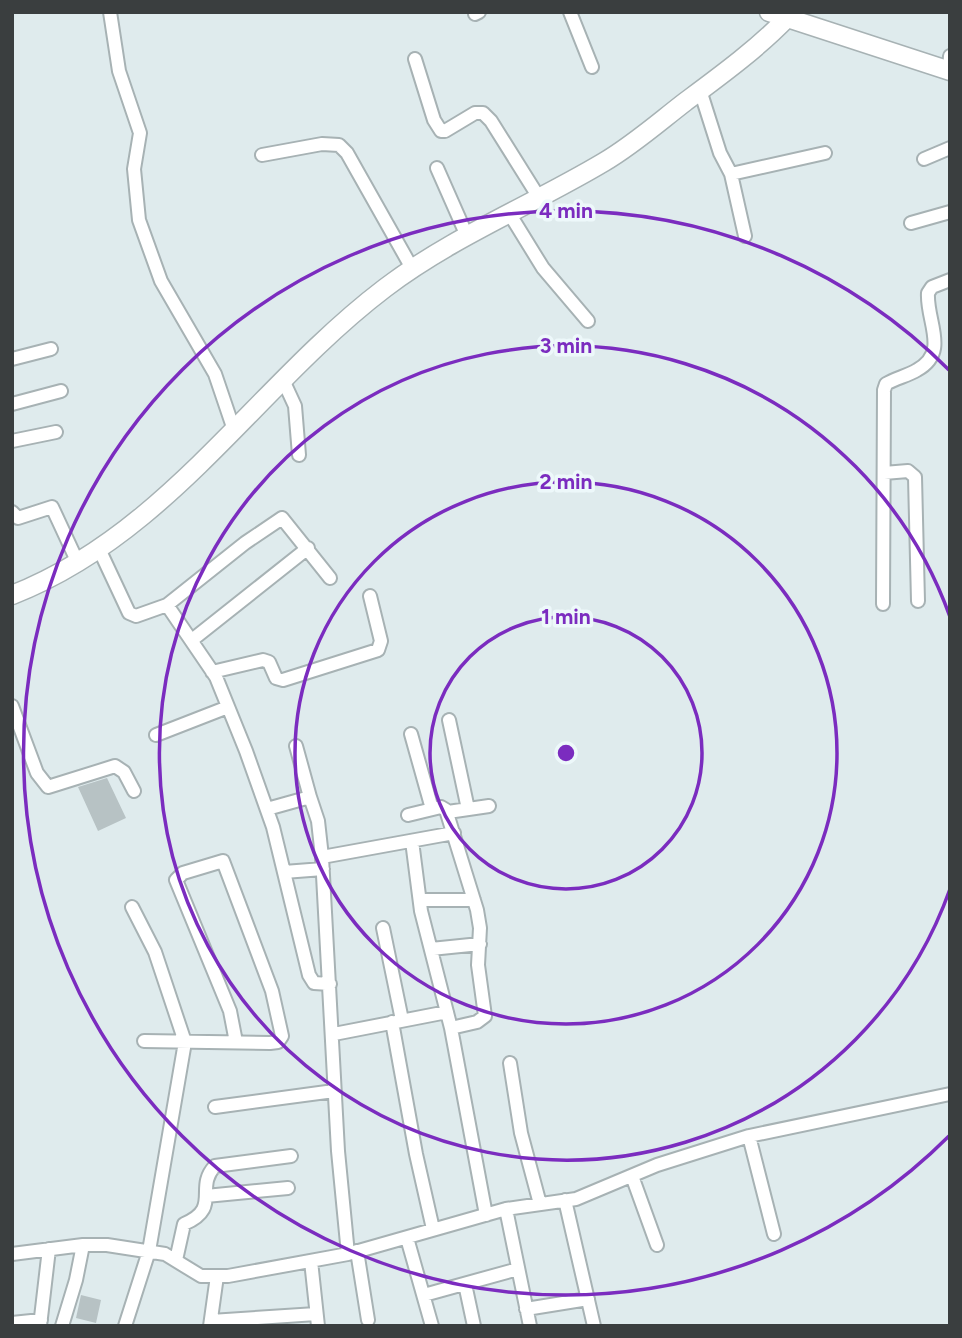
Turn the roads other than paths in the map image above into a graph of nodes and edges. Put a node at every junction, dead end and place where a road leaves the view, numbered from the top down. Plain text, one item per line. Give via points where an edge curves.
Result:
1 (110, 12) edge
2 (570, 12) edge
3 (779, 14) edge
4 (415, 59) dead end
5 (949, 66) edge
6 (592, 67) dead end
7 (700, 90) junction
8 (950, 148) edge
9 (825, 153) dead end
10 (262, 155) dead end
11 (924, 159) dead end
12 (437, 168) dead end
13 (731, 174) junction
14 (538, 196) junction
15 (950, 212) edge
16 (509, 213) junction
17 (911, 223) dead end
18 (467, 236) junction
19 (746, 236) dead end
20 (413, 270) junction
21 (950, 280) edge
22 (588, 321) dead end
23 (51, 349) dead end
24 (12, 359) edge
25 (283, 380) junction
26 (61, 391) dead end
27 (12, 404) edge
28 (234, 430) junction
29 (57, 432) dead end
30 (12, 440) edge
31 (299, 455) dead end
32 (884, 473) junction
33 (12, 512) edge
34 (308, 548) junction
35 (100, 551) junction
36 (78, 563) junction
37 (330, 578) dead end
38 (12, 595) edge
39 (370, 596) dead end
40 (918, 601) dead end
41 (883, 604) dead end
42 (167, 605) junction
43 (192, 640) junction
44 (212, 672) junction
45 (12, 706) edge
46 (228, 707) junction
47 (449, 720) dead end
48 (411, 733) dead end
49 (156, 735) dead end
50 (296, 746) dead end
51 (134, 791) dead end
52 (310, 797) junction
53 (489, 806) dead end
54 (267, 809) junction
55 (432, 809) junction
56 (468, 809) junction
57 (448, 812) junction
58 (408, 815) dead end
59 (454, 834) junction
60 (412, 841) junction
61 (323, 863) junction
62 (284, 872) junction
63 (420, 900) junction
64 (474, 900) junction
65 (132, 907) dead end
66 (383, 928) dead end
67 (480, 944) junction
68 (431, 949) junction
69 (330, 984) junction
70 (447, 1012) junction
71 (397, 1021) junction
72 (451, 1028) junction
73 (334, 1034) junction
74 (144, 1041) dead end
75 (185, 1042) junction
76 (236, 1042) junction
77 (510, 1063) dead end
78 (334, 1091) junction
79 (950, 1094) edge
80 (215, 1107) dead end
81 (749, 1136) junction
82 (291, 1156) dead end
83 (632, 1176) junction
84 (289, 1188) dead end
85 (206, 1196) junction
86 (565, 1200) junction
87 (540, 1204) junction
88 (506, 1209) junction
89 (486, 1215) junction
90 (433, 1229) junction
91 (774, 1234) dead end
92 (407, 1237) junction
93 (83, 1245) junction
94 (657, 1245) dead end
95 (49, 1249) junction
96 (149, 1251) junction
97 (353, 1253) junction
98 (12, 1254) edge
99 (176, 1260) junction
100 (311, 1261) junction
101 (518, 1269) junction
102 (217, 1276) junction
103 (465, 1284) junction
104 (424, 1296) junction
105 (588, 1298) junction
106 (526, 1308) junction
107 (317, 1320) edge
108 (368, 1320) dead end
109 (41, 1323) edge
110 (12, 1324) edge
111 (210, 1324) edge
112 (62, 1326) edge
113 (125, 1326) edge
114 (432, 1326) edge
115 (474, 1326) edge
116 (530, 1326) edge
117 (594, 1326) edge

1 - 28 street via 120,71 140,134 134,169 139,219 161,281 215,374
2 - 6 street
3 - 5 street
3 - 7 street via 772,33
4 - 14 street via 440,131 483,113
7 - 13 street
7 - 14 street via 605,161
8 - 11 street
9 - 13 street
10 - 20 street via 339,145
12 - 18 street
13 - 19 street
14 - 16 street
15 - 17 street
16 - 18 street
16 - 22 street via 544,268
18 - 20 street
20 - 25 street via 346,320
21 - 32 street via 928,293 936,343 932,356 918,370 886,384
23 - 24 street
25 - 28 street
25 - 31 street via 295,405
26 - 27 street
28 - 35 street via 153,509
29 - 30 street
32 - 40 street via 908,471 915,477
32 - 41 street
33 - 36 street via 18,519 52,507
34 - 37 street
34 - 42 street via 285,519 278,519
34 - 43 street
35 - 36 street
35 - 42 street via 131,615
36 - 38 street
39 - 44 street via 381,641 377,650 283,680 276,678 269,662 263,660
42 - 43 street
43 - 44 street
44 - 46 street
45 - 51 street via 37,773 48,788 115,766 124,772
46 - 49 street
46 - 54 street
47 - 56 street
48 - 55 street
50 - 52 street
52 - 54 street
52 - 61 street
53 - 56 street
54 - 62 street
55 - 57 street via 441,807
55 - 58 street
56 - 57 street
57 - 59 street
59 - 60 street
59 - 64 street
60 - 61 street
60 - 63 street
61 - 62 street
61 - 69 street
62 - 69 street via 301,953 312,981
63 - 64 street
63 - 68 street
64 - 67 street
65 - 75 street via 155,952
66 - 71 street
67 - 68 street
67 - 72 street via 485,1016 477,1023
68 - 70 street
69 - 73 street
70 - 71 street
70 - 72 street
71 - 73 street
71 - 90 street via 416,1154
72 - 89 street
73 - 78 street
74 - 75 street
75 - 76 street
75 - 96 street
76 - 76 street via 230,1012 176,880 183,873 220,861 229,871 282,1030 278,1042
77 - 87 street via 521,1133
78 - 80 street
78 - 97 street
79 - 81 street
81 - 83 street
81 - 91 street
82 - 85 street via 215,1166
83 - 86 street
83 - 94 street
84 - 85 street
85 - 99 street via 201,1215 184,1224
86 - 87 street
86 - 105 street
87 - 88 street
88 - 89 street
88 - 101 street
89 - 90 street
90 - 92 street
92 - 97 street
92 - 104 street
93 - 95 street
93 - 96 street
93 - 112 street
95 - 98 street
95 - 109 street
96 - 99 street
96 - 113 street
97 - 100 street
97 - 108 street
99 - 102 street via 201,1276
100 - 102 street
100 - 107 street
101 - 103 street
101 - 106 street
102 - 111 street
103 - 104 street
103 - 115 street
104 - 114 street
105 - 106 street
105 - 117 street
106 - 116 street
107 - 111 street
109 - 110 street

